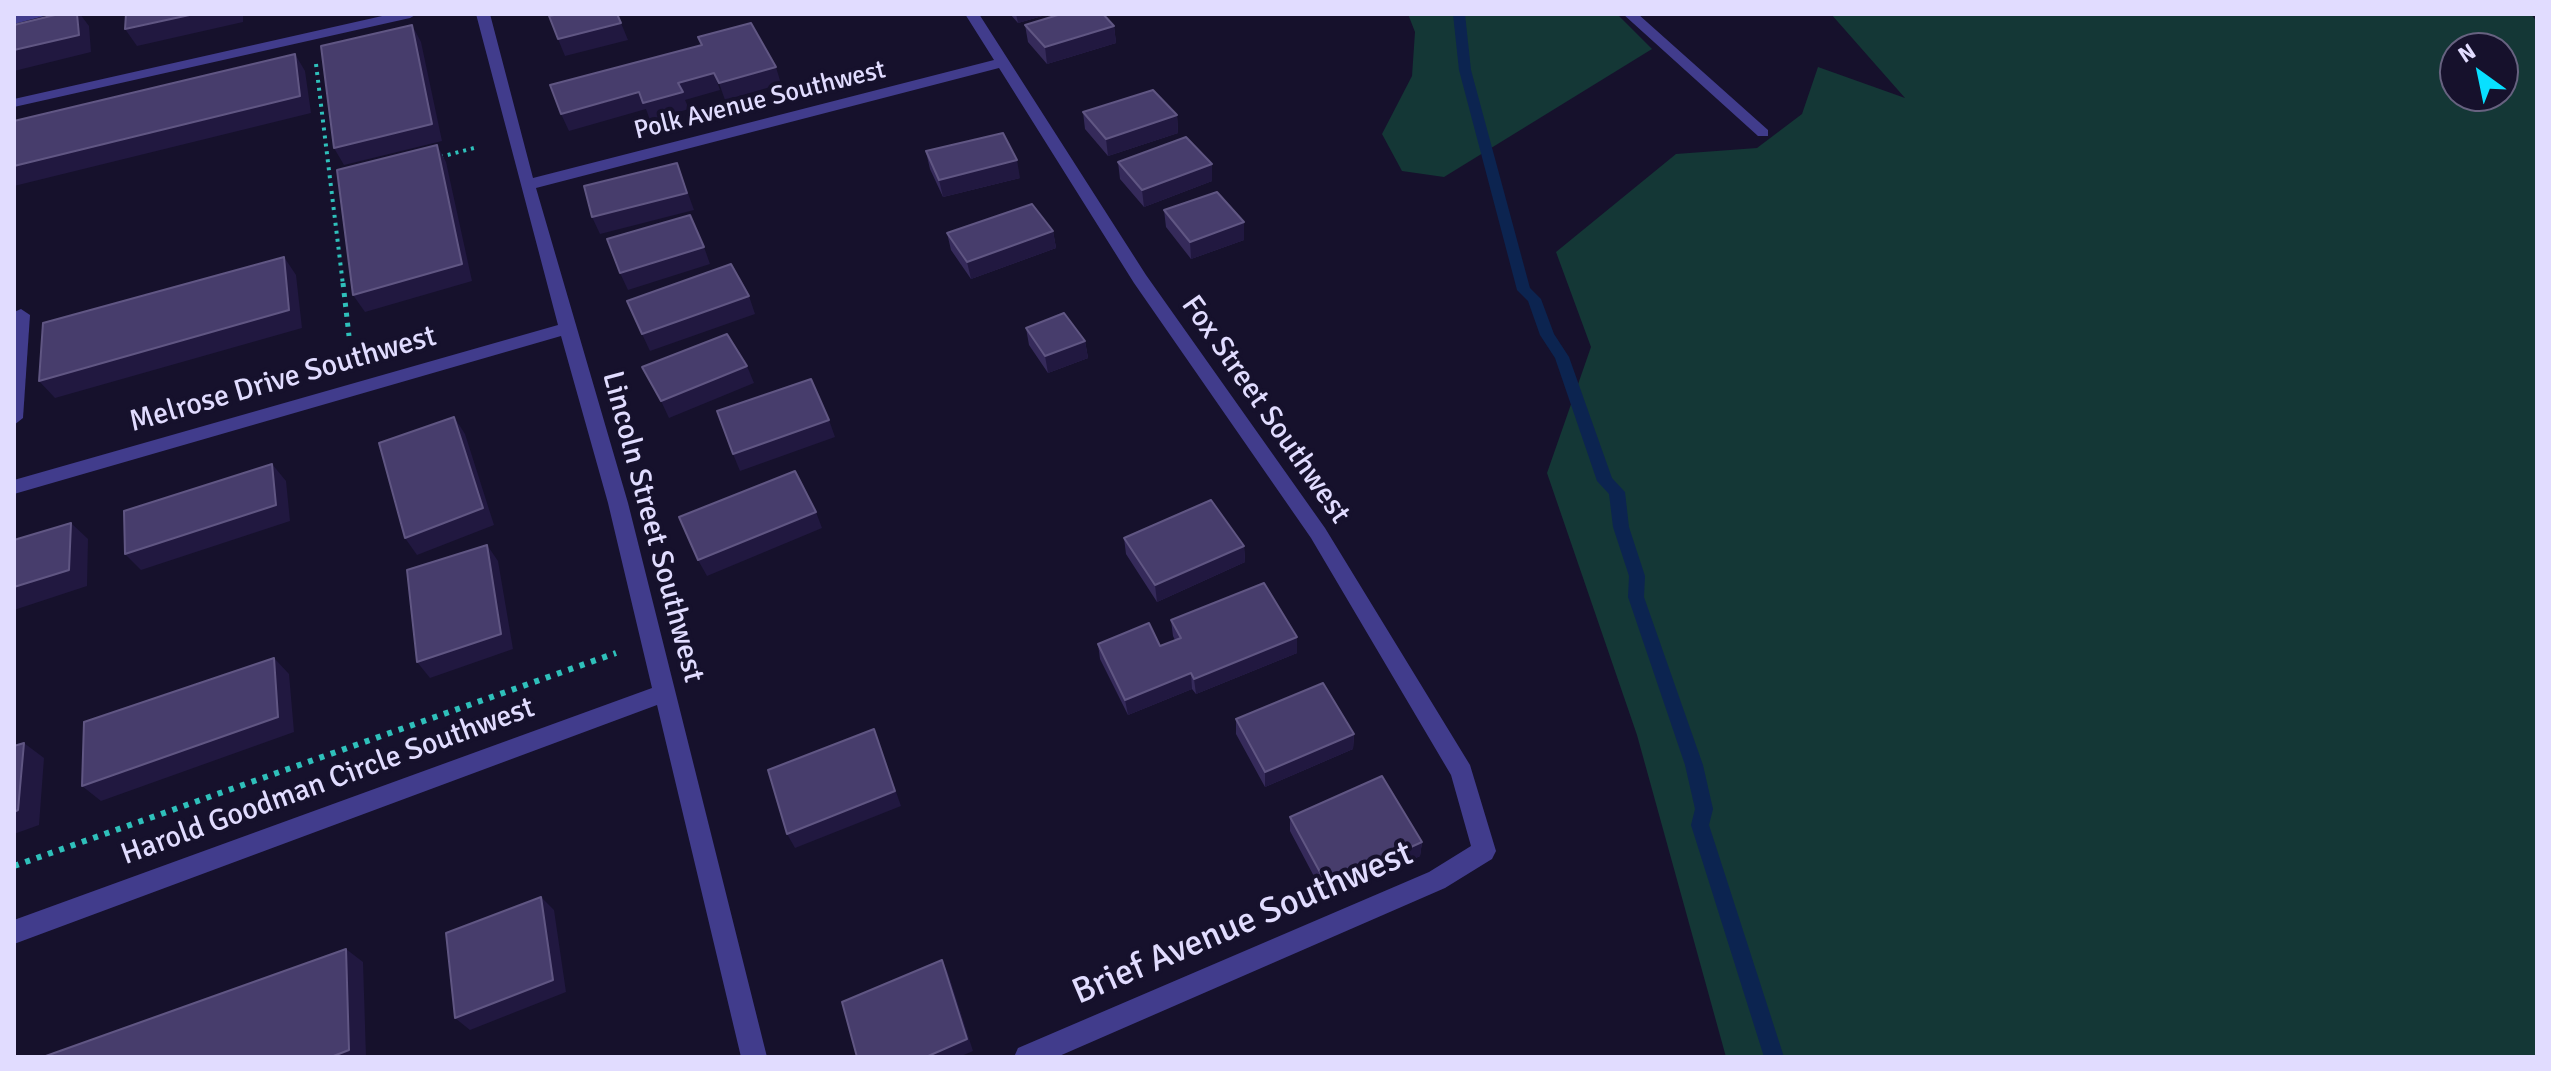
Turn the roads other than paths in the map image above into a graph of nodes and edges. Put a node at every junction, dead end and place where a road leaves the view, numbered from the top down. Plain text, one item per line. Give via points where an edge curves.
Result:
1 (45, 14) edge
2 (410, 14) edge
3 (483, 14) edge
4 (972, 14) edge
5 (1630, 14) edge
6 (14, 20) edge
7 (1005, 62) junction
8 (14, 103) edge
9 (1763, 133) dead end
10 (527, 185) junction
11 (21, 315) dead end
12 (568, 328) junction
13 (14, 418) edge
14 (14, 487) edge
15 (664, 693) junction
16 (1484, 851) joint
17 (14, 932) edge
18 (754, 1057) edge
19 (1027, 1057) edge

1 - 6 street
2 - 8 street
3 - 10 street, Lincoln Street Southwest
4 - 7 street, Fox Street Southwest
5 - 9 street
7 - 10 street, Polk Avenue Southwest
7 - 16 street, Fox Street Southwest via 1140,279 1318,533 1462,772
10 - 12 street, Lincoln Street Southwest
11 - 13 street
12 - 14 street, Melrose Drive Southwest
12 - 15 street, Lincoln Street Southwest
15 - 17 street, Harold Goodman Circle Southwest
15 - 18 street, Lincoln Street Southwest
16 - 19 street, Brief Avenue Southwest via 1437,880

